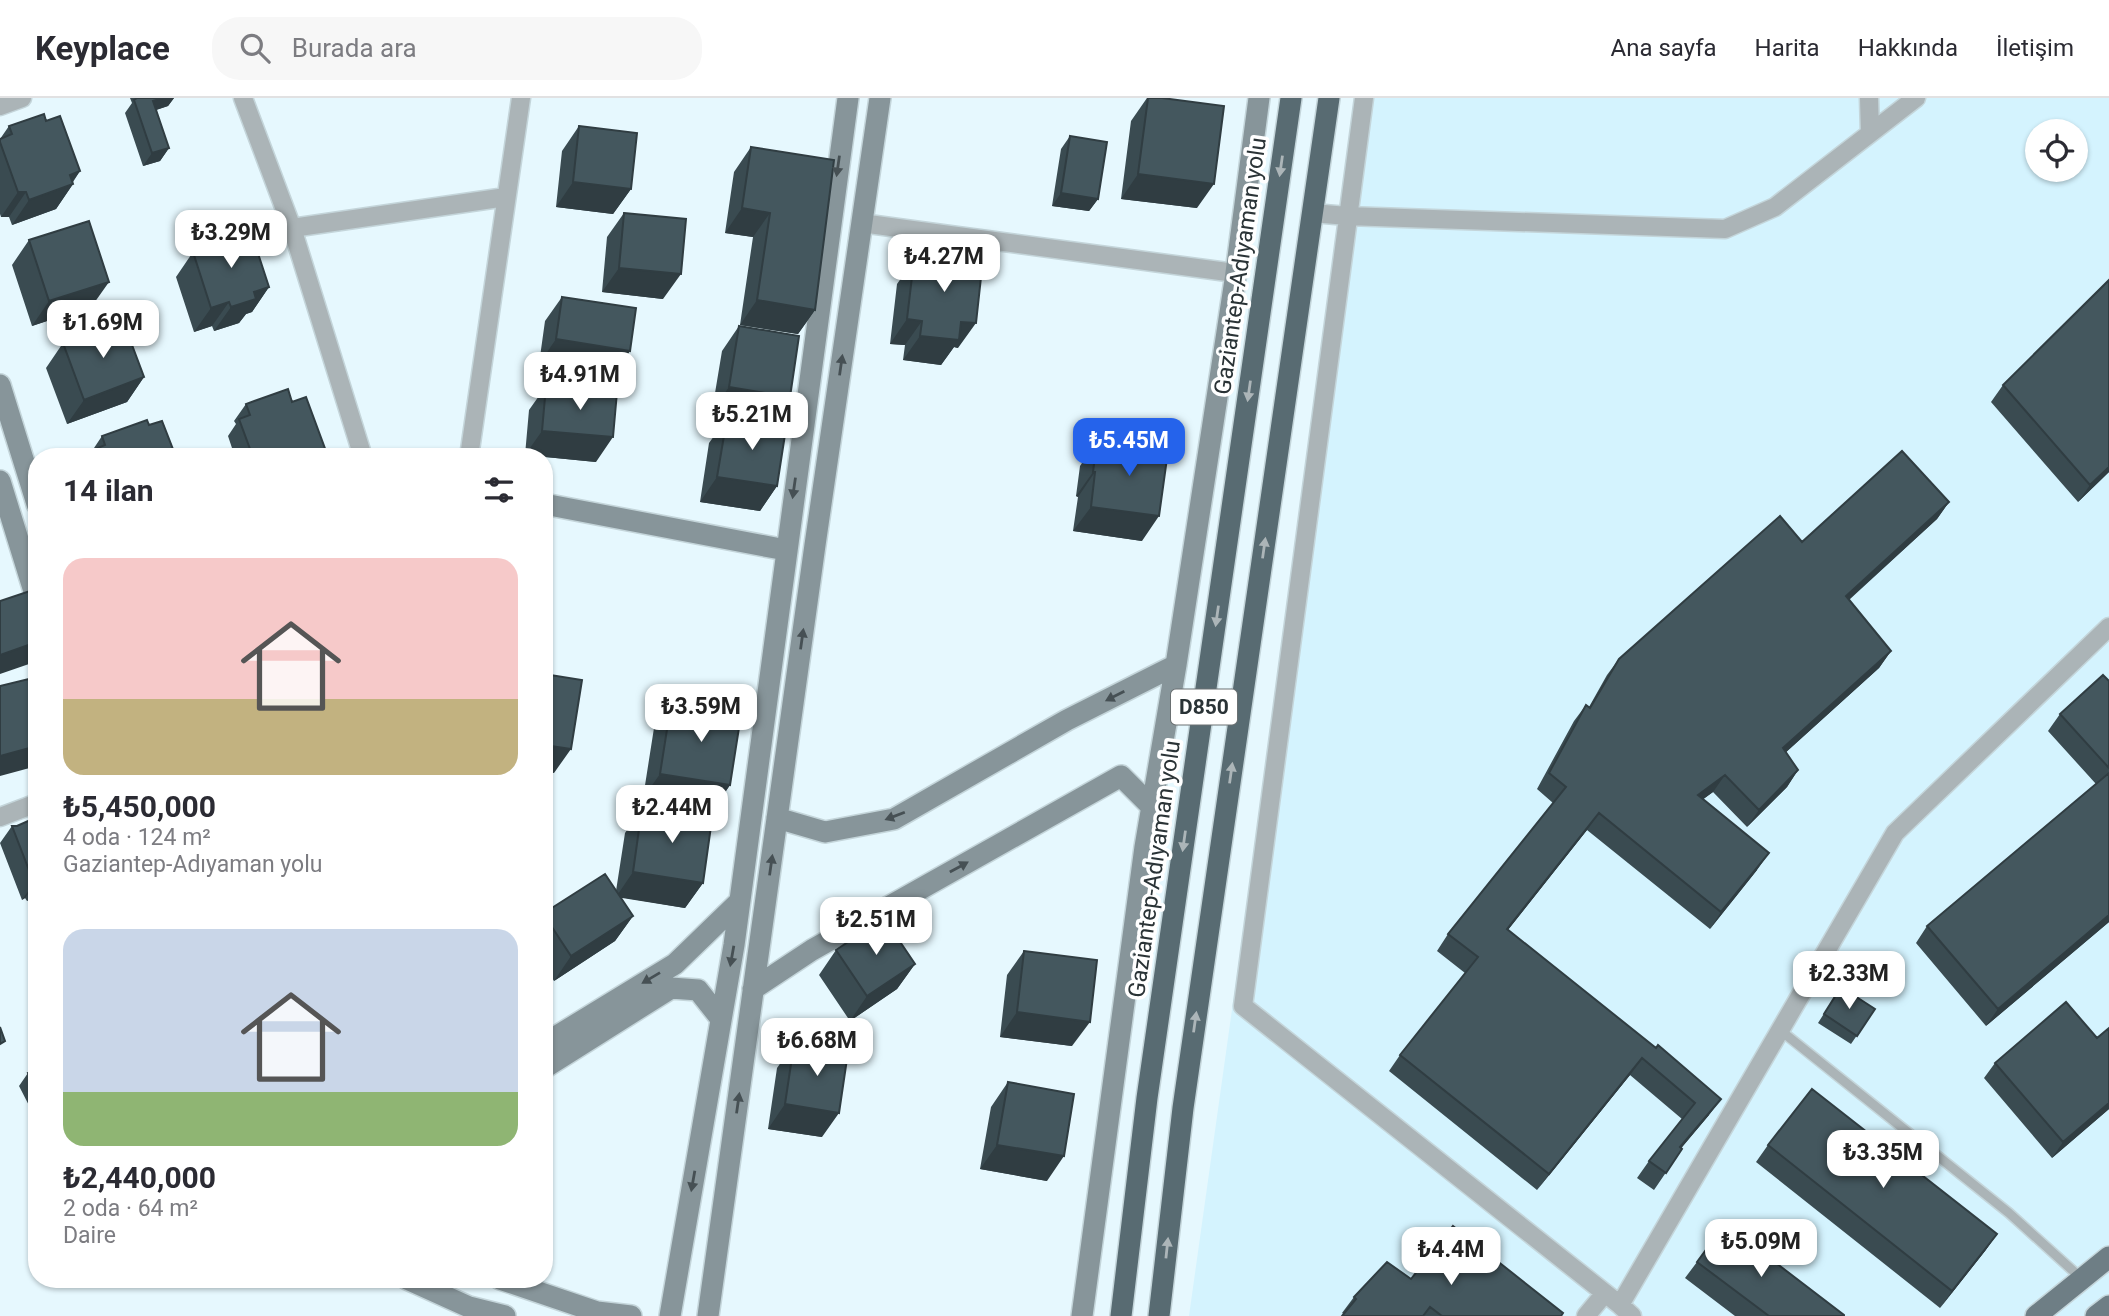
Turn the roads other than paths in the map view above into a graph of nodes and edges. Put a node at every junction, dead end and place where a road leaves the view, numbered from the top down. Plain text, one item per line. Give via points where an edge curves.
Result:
1 (22, 98) edge
2 (243, 98) edge
3 (521, 98) edge
4 (848, 98) edge
5 (880, 98) edge
6 (1258, 98) edge
7 (1291, 98) edge
8 (1329, 98) edge
9 (1364, 98) edge
10 (1870, 98) edge
11 (1916, 98) edge
12 (0, 106) edge
13 (1870, 133) junction
14 (506, 197) junction
15 (1312, 213) junction
16 (1347, 216) junction
17 (862, 223) junction
18 (292, 228) junction
19 (1235, 273) junction
20 (0, 385) edge
21 (360, 448) edge
22 (470, 448) edge
23 (28, 475) edge
24 (0, 481) edge
25 (553, 506) edge
26 (786, 550) junction
27 (28, 572) edge
28 (2109, 627) edge
29 (1176, 665) junction
30 (28, 806) edge
31 (1152, 807) junction
32 (0, 817) edge
33 (777, 818) junction
34 (739, 902) junction
35 (753, 989) junction
36 (721, 1019) junction
37 (1780, 1030) junction
38 (553, 1039) edge
39 (553, 1062) edge
40 (2109, 1257) edge
41 (2082, 1279) junction
42 (427, 1288) edge
43 (526, 1288) edge
44 (1605, 1293) junction
45 (2109, 1306) edge
46 (1626, 1310) edge
47 (505, 1316) edge
48 (631, 1316) edge
49 (670, 1316) edge
50 (708, 1316) edge
51 (1082, 1316) edge
52 (1121, 1316) edge
53 (1159, 1316) edge
54 (1586, 1316) edge
55 (2036, 1316) edge
56 (2096, 1316) edge

1 - 12 street
2 - 18 street
3 - 14 street
4 -> 26 street
5 - 17 street
6 - 19 street
7 -> 52 highway, Gaziantep-Adıyaman yolu / D850 via 1147,1098
8 - 15 highway, D850
9 - 16 street
10 - 13 street
11 - 13 street
13 - 16 street via 1775,207 1725,229
14 - 18 street
14 - 22 street
15 - 16 street
53 -> 15 highway, D850 via 1183,1108
16 - 44 street via 1243,1006
17 - 19 street
33 -> 17 street
18 - 21 street
19 - 29 street
20 - 23 street
24 - 27 street
25 - 26 street
26 - 34 street
28 - 37 street via 1895,833
29 - 31 street
29 -> 33 street via 1067,720 894,818 825,832
30 - 32 street
35 -> 31 street via 812,950 1121,776
31 - 51 street
35 -> 33 street
34 -> 36 street
34 -> 38 street via 675,964
50 -> 35 street
36 - 39 street via 698,990 671,988
36 -> 49 street
37 - 41 lane via 2010,1213
37 - 46 street
40 - 41 main road
41 - 55 main road
42 - 47 street via 469,1307
43 - 48 street via 597,1312
44 - 46 street
44 - 54 street
45 - 56 main road

